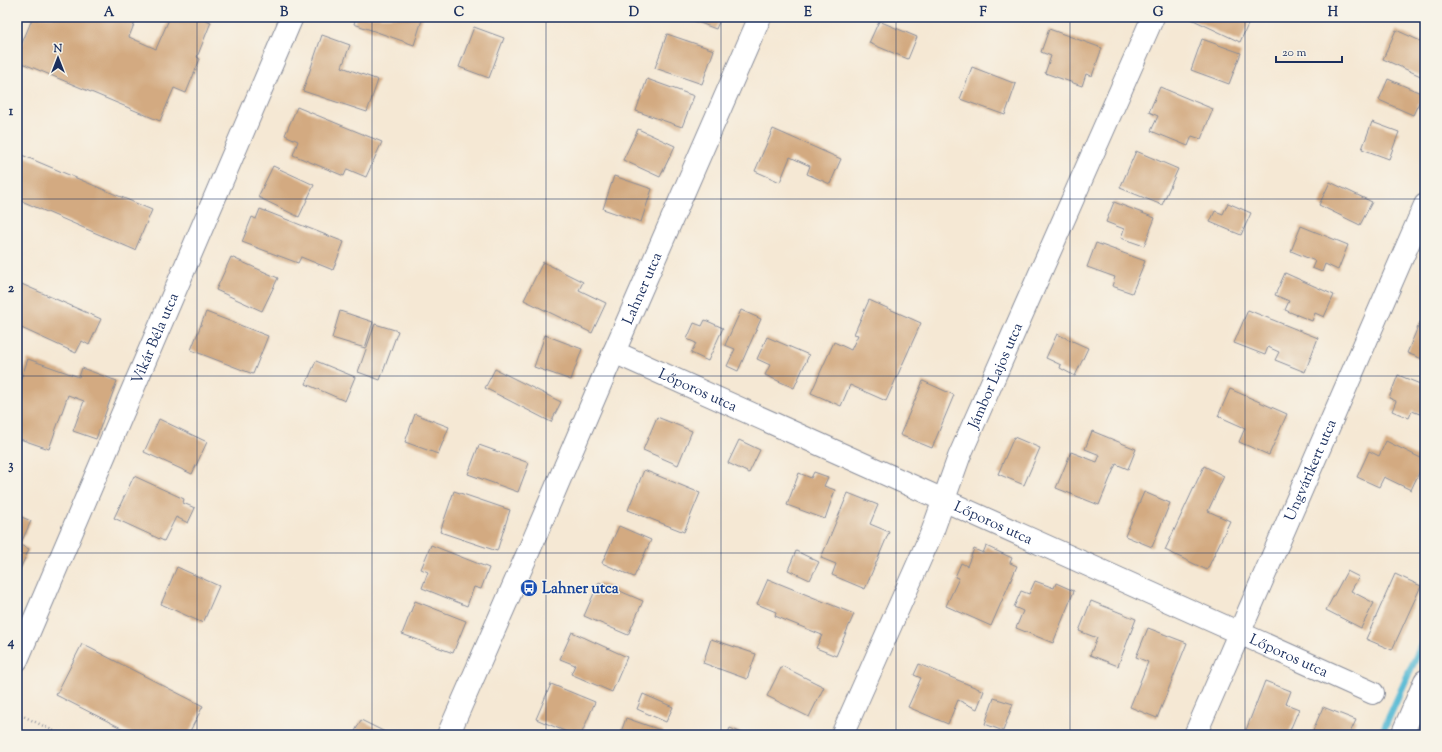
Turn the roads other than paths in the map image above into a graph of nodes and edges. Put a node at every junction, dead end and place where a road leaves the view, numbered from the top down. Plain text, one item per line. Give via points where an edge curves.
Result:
1 (292, 17) edge
2 (760, 17) edge
3 (1153, 17) edge
4 (1425, 205) edge
5 (614, 352) junction
6 (943, 500) junction
7 (1239, 632) junction
8 (17, 660) edge
9 (1425, 681) edge
10 (1373, 692) dead end
11 (448, 735) edge
12 (842, 735) edge
13 (1195, 735) edge
14 (1402, 735) edge

1 - 8 street, Vikár Béla utca
2 - 5 street, Lahner utca
3 - 6 street, Jámbor Lajos utca via 959,458
4 - 7 street, Ungvárikert utca
5 - 6 street, Lőporos utca
5 - 11 street, Lahner utca
6 - 7 street, Lőporos utca
6 - 12 street, Jámbor Lajos utca via 933,530
7 - 10 street, Lőporos utca
7 - 13 street, Ungvárikert utca
9 - 14 street

